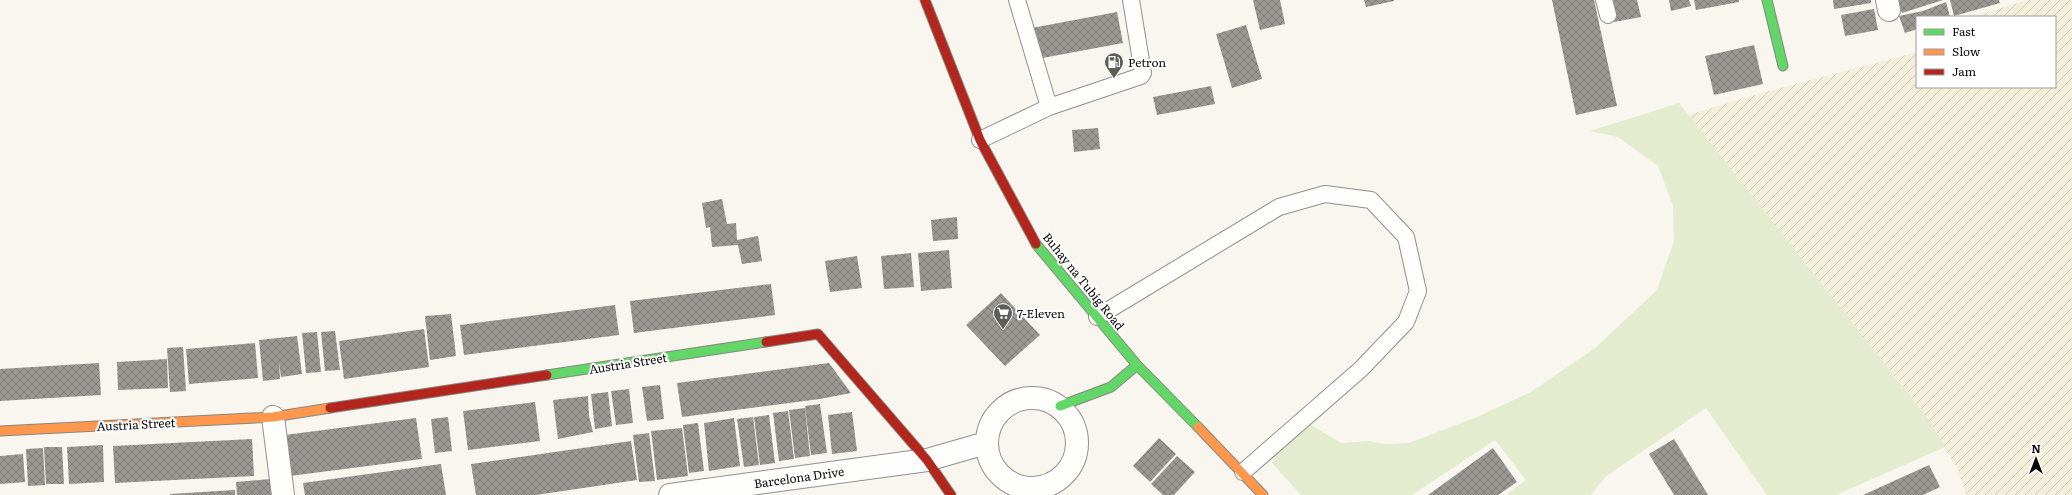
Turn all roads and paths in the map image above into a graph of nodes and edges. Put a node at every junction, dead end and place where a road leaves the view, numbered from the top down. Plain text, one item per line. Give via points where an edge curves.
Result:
1 (924, 0) edge
2 (1017, 0) edge
3 (1131, 0) edge
4 (1767, 0) edge
5 (1783, 66) dead end
6 (1048, 107) junction
7 (980, 140) junction
8 (1097, 317) junction
9 (1137, 364) junction
10 (1060, 406) junction
11 (273, 418) junction
12 (0, 431) edge
13 (986, 443) junction
14 (928, 460) junction
15 (1243, 472) junction
16 (283, 495) edge
17 (670, 495) edge
18 (951, 495) edge
19 (1263, 495) edge

1 - 7 street, Buhay na Tubig Road
2 - 6 lane
3 - 6 lane via 1143,73 1141,76
4 - 5 street
6 - 7 lane
7 - 8 street, Buhay na Tubig Road via 1036,244
8 - 9 street, Buhay na Tubig Road
8 - 15 lane via 1279,207 1325,194 1371,200 1406,237 1418,291 1406,322 1362,369
9 - 10 street via 1111,387
9 - 15 street, Buhay na Tubig Road
10 - 13 street via 1035,397 1014,401 1001,409 991,422
10 - 13 street via 1071,418 1077,432 1078,447 1074,462 1053,484 1038,488 1008,482 996,471 989,458
11 - 12 street, Austria Street
11 - 14 street, Austria Street via 818,334
11 - 16 street
13 - 14 street, Barcelona Drive
14 - 17 street, Barcelona Drive
14 - 18 street
15 - 19 street, Buhay na Tubig Road

